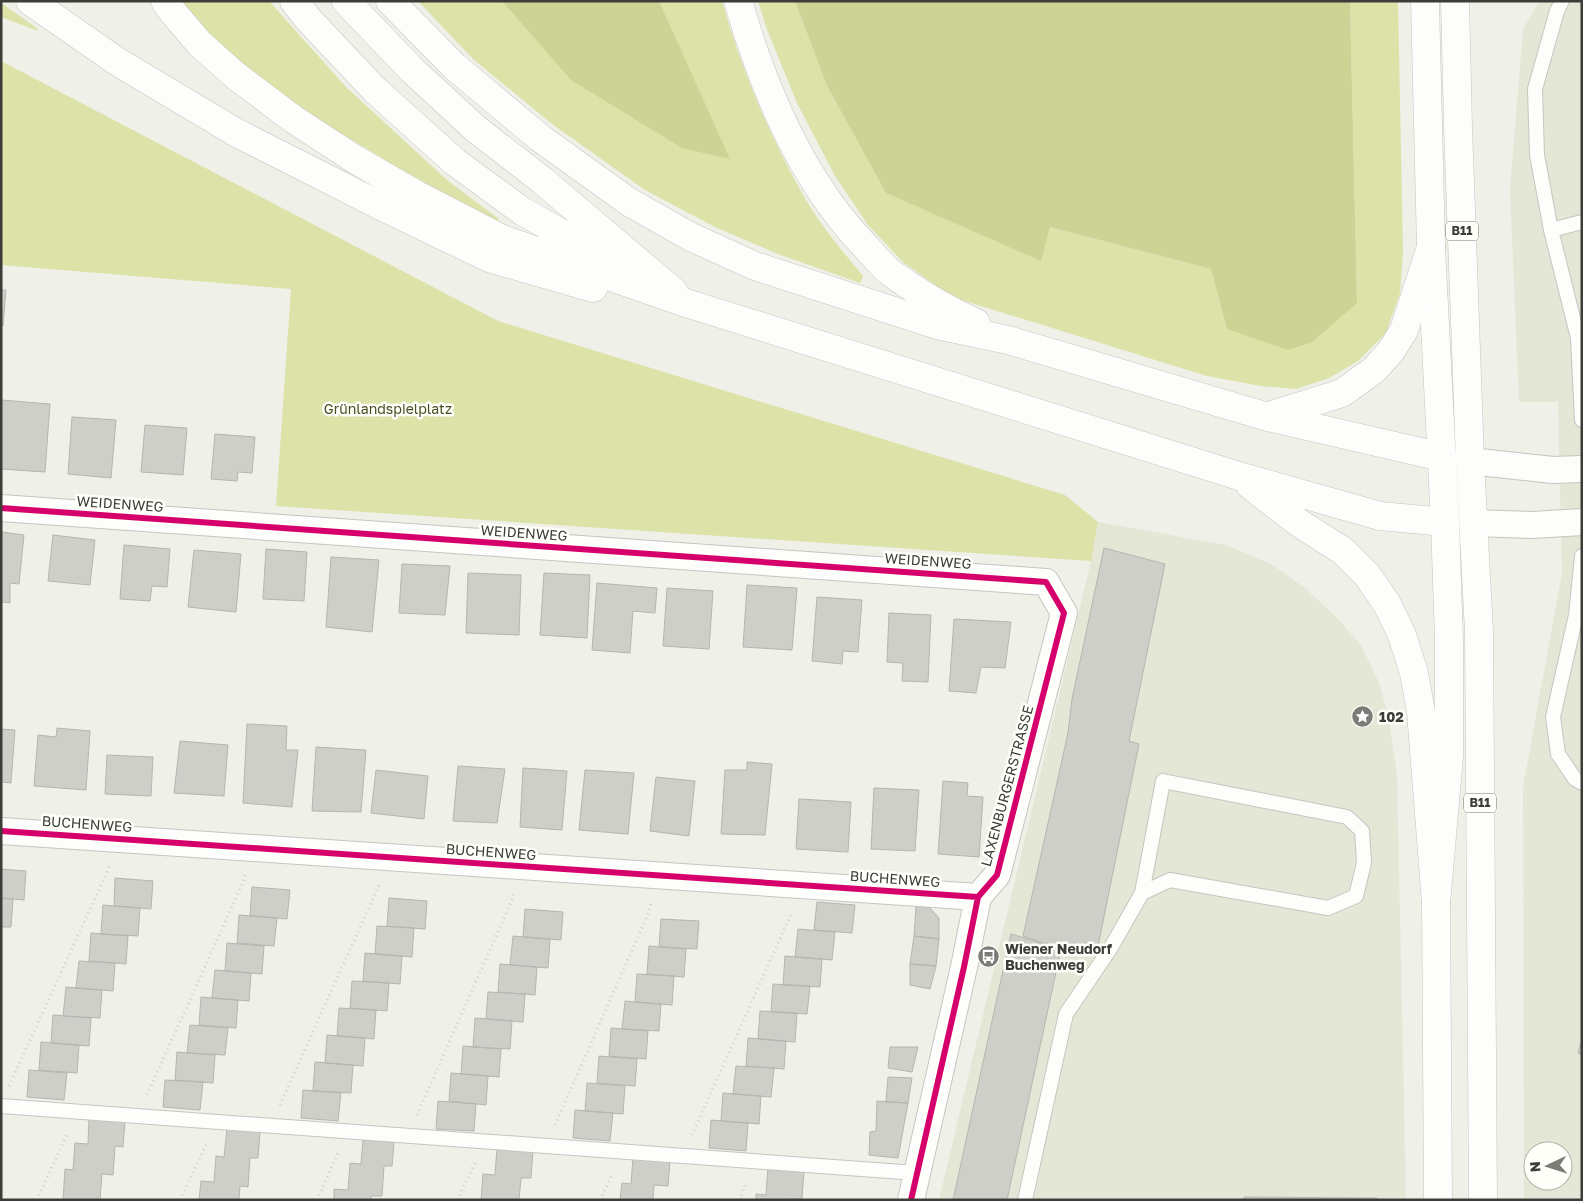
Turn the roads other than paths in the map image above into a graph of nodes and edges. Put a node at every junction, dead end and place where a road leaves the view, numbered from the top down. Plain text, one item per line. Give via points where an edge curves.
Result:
1 (30, 1) edge
2 (165, 1) edge
3 (294, 1) edge
4 (346, 1) edge
5 (390, 1) edge
6 (738, 1) edge
7 (1425, 1) edge
8 (1456, 1) edge
9 (1562, 1) edge
10 (1582, 222) edge
11 (1551, 230) junction
12 (1431, 247) junction
13 (686, 303) junction
14 (1008, 340) junction
15 (1268, 417) junction
16 (1582, 420) edge
17 (1442, 457) junction
18 (1470, 461) junction
19 (1582, 469) edge
20 (1239, 476) junction
21 (1, 508) edge
22 (1445, 522) junction
23 (1582, 522) edge
24 (1473, 523) junction
25 (1582, 556) edge
26 (1046, 582) joint
27 (1582, 783) edge
28 (1, 831) edge
29 (1142, 893) junction
30 (978, 897) junction
31 (1436, 903) junction
32 (3, 1100) edge
33 (916, 1173) junction
34 (911, 1200) edge
35 (1025, 1200) edge
36 (1438, 1200) edge
37 (1483, 1200) edge

1 - 13 main road via 118,62 237,132 378,206 489,258 583,286
2 - 13 main road via 200,44 236,76 293,119 363,164 502,239
3 - 13 main road via 375,90 455,162 522,211
4 - 13 main road via 412,71 476,129 543,181
5 - 14 main road via 454,66 540,138 629,202 691,237 755,266 936,325
6 - 14 main road via 747,34 778,112 817,187 854,235 890,272 949,310
7 - 12 main road, B11
8 - 18 main road, B11
9 - 11 lane via 1535,89 1537,155
10 - 11 lane
11 - 16 lane via 1578,338
12 - 15 main road via 1404,330 1374,370 1342,393
12 - 17 main road, B11
13 - 20 main road
14 - 15 main road
15 - 17 main road
17 - 18 main road
17 - 22 main road, B11
18 - 19 street via 1553,470
18 - 24 main road, B11
20 - 22 main road via 1380,516
20 - 31 main road via 1299,523 1343,551 1367,575 1402,634 1421,712
21 - 26 street, WEIDENWEG
22 - 24 main road
22 - 31 main road, B11 via 1450,757
23 - 24 street via 1533,525
24 - 37 main road, B11 via 1479,632
25 - 27 lane via 1576,614 1553,717 1558,754 1575,779
26 - 30 street, LAXENBURGERSTRASSE via 1064,613 997,875
28 - 30 street, BUCHENWEG
29 - 29 lane via 1170,880 1328,908 1356,896 1364,863 1362,831 1347,817 1163,781
29 - 35 lane via 1110,949 1066,1014
30 - 33 street, LAXENBURGERSTRASSE
31 - 36 main road, B11
32 - 33 lane via 77,1112
33 - 34 street, LAXENBURGERSTRASSE

